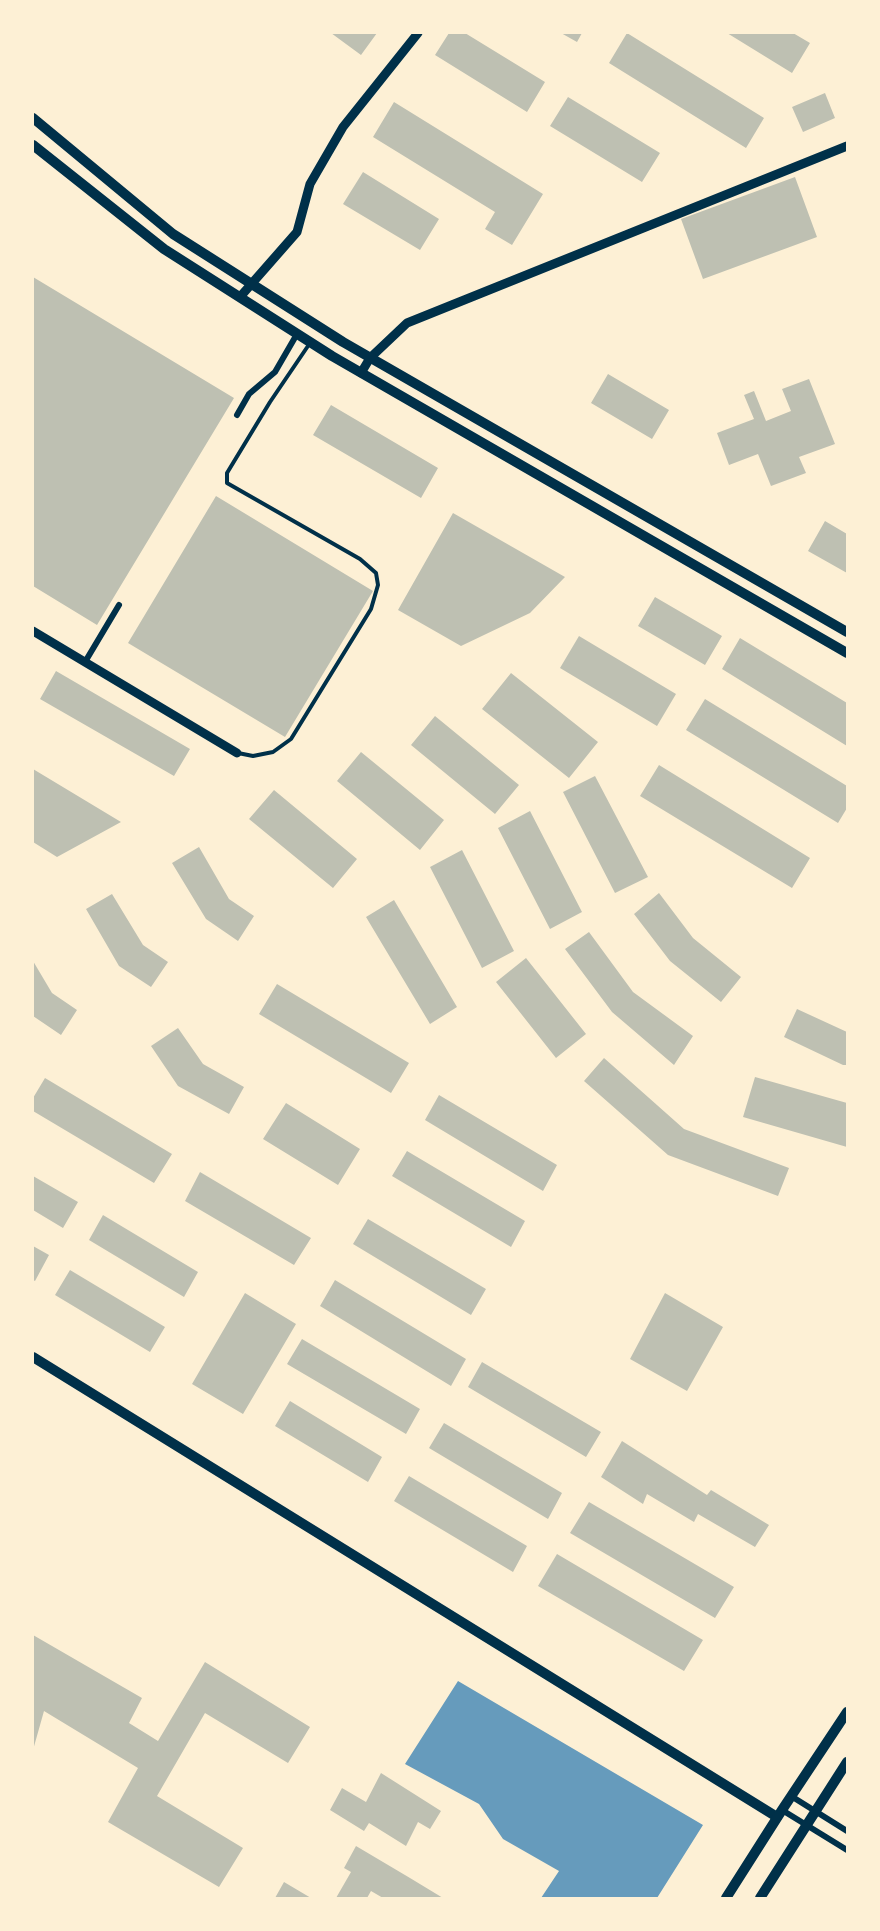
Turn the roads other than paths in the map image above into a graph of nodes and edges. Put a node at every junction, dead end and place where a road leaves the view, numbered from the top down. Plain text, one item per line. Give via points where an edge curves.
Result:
1 (418, 33) edge
2 (33, 118) edge
3 (33, 145) edge
4 (847, 146) edge
5 (251, 284) junction
6 (240, 297) junction
7 (297, 334) junction
8 (310, 342) junction
9 (370, 358) junction
10 (361, 373) junction
11 (237, 415) dead end
12 (119, 605) dead end
13 (33, 631) edge
14 (847, 632) edge
15 (847, 653) edge
16 (85, 662) junction
17 (237, 753) joint
18 (33, 1357) edge
19 (847, 1713) edge
20 (847, 1762) edge
21 (791, 1796) junction
22 (815, 1811) junction
23 (779, 1814) junction
24 (806, 1825) junction
25 (847, 1831) edge
26 (847, 1851) edge
27 (726, 1898) edge
28 (760, 1898) edge

1 - 5 street via 343,127 310,184 297,232
2 - 5 main road via 173,234
3 - 6 main road via 164,249
4 - 9 street via 407,323
5 - 6 street
5 - 9 main road
6 - 7 main road
7 - 8 main road
7 - 11 street via 275,372 249,394
8 - 10 main road
8 - 17 lane via 227,473 226,483 360,559 376,573 378,585 371,609 291,740 273,752 253,756
9 - 10 street
9 - 14 main road
10 - 15 main road
12 - 16 street
13 - 16 street
16 - 17 street
18 - 23 main road
19 - 21 main road
20 - 22 main road
21 - 22 street
21 - 23 main road
22 - 24 main road
22 - 25 street
23 - 24 street
23 - 27 main road
24 - 26 street
24 - 28 main road

